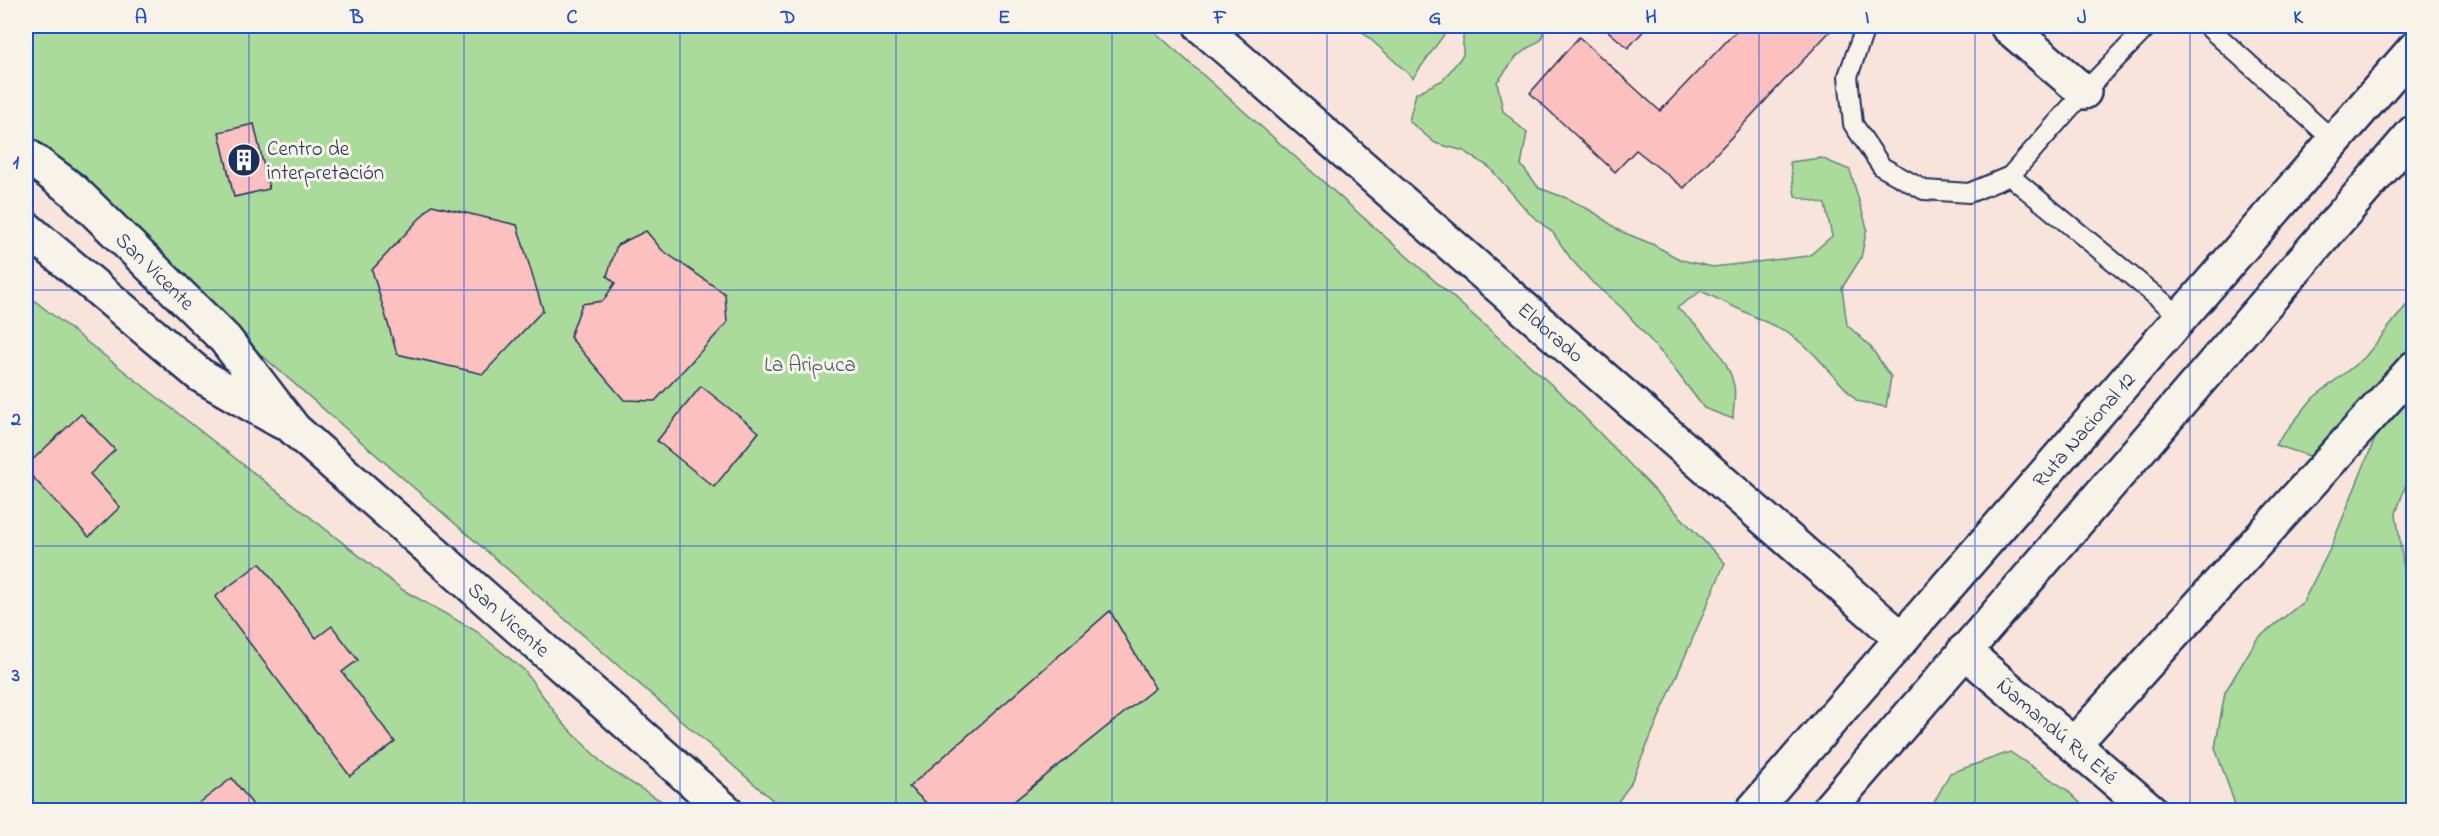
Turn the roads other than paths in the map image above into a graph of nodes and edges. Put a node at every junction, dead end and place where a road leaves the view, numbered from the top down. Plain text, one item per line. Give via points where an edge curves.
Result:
1 (1201, 26) edge
2 (1869, 26) edge
3 (2007, 26) edge
4 (2148, 26) edge
5 (2207, 26) edge
6 (2414, 49) edge
7 (2084, 92) junction
8 (2414, 132) edge
9 (2334, 141) junction
10 (26, 155) edge
11 (2010, 176) junction
12 (26, 228) edge
13 (2180, 316) junction
14 (2414, 368) edge
15 (294, 429) junction
16 (1902, 639) junction
17 (1964, 651) junction
18 (2074, 744) junction
19 (725, 810) edge
20 (1753, 810) edge
21 (1828, 810) edge
22 (2150, 810) edge

1 - 16 main road, Eldorado
2 - 11 lane via 1848,76 1853,124 1882,166 1924,190 1969,193
3 - 7 main road
4 - 7 lane
5 - 9 lane
6 - 9 main road, Ruta Nacional 12
7 - 11 lane
8 - 17 main road
9 - 13 main road, Ruta Nacional 12
10 - 15 main road, San Vicente via 73,190 225,339
11 - 13 lane
12 - 15 main road, San Vicente via 200,375
13 - 16 main road, Ruta Nacional 12
14 - 18 main road
15 - 19 main road, San Vicente
16 - 20 main road, Ruta Nacional 12
17 - 18 main road, Ñamandú Ru Eté
17 - 21 main road
18 - 22 main road, Ñamandú Ru Eté

